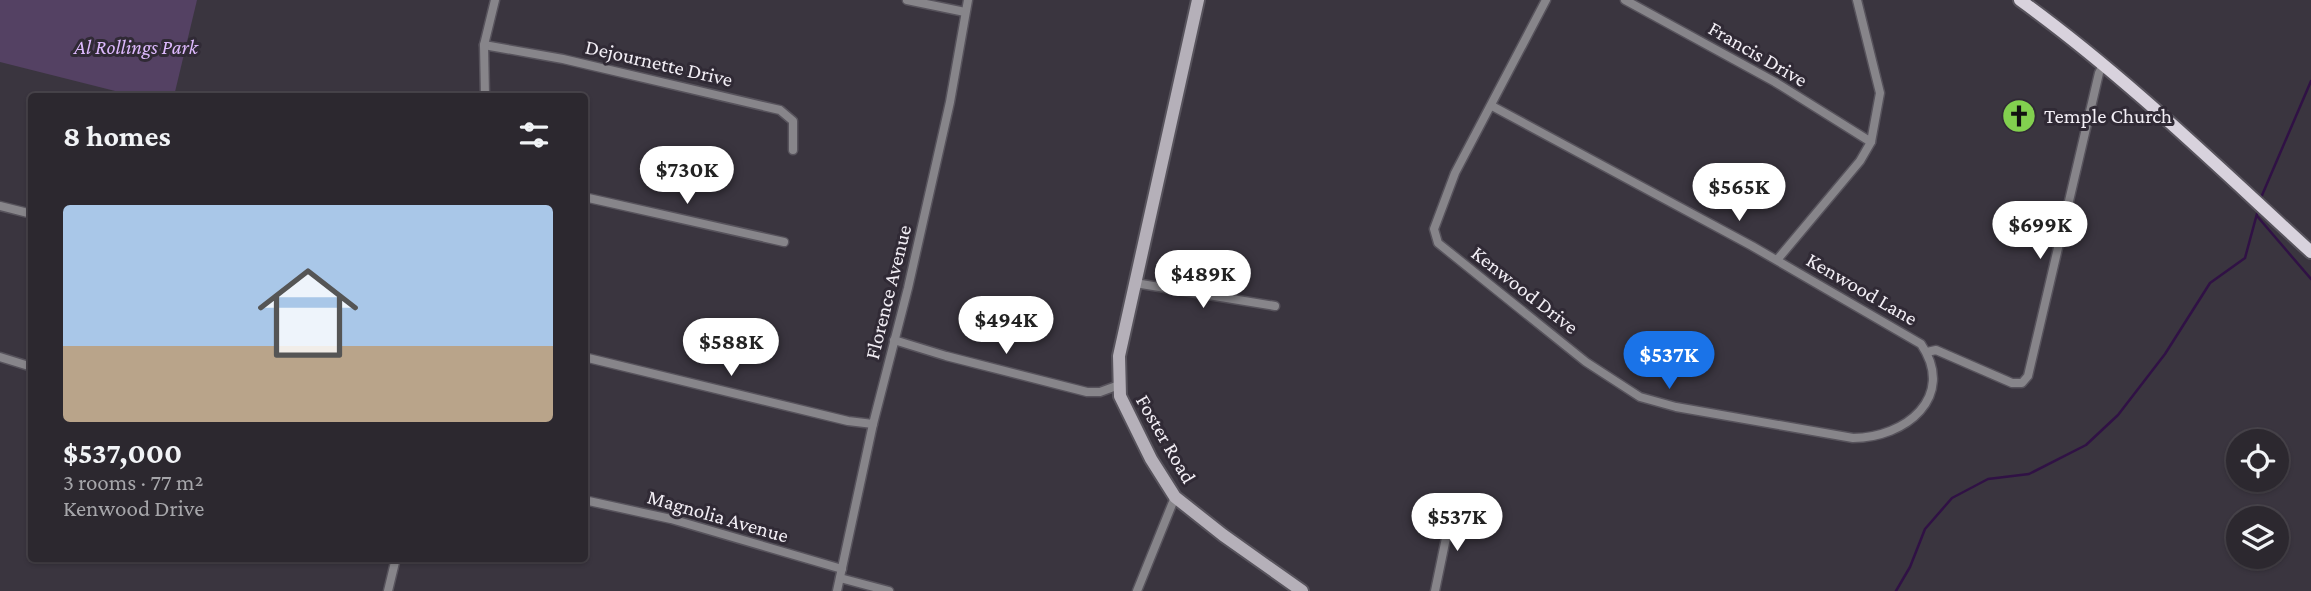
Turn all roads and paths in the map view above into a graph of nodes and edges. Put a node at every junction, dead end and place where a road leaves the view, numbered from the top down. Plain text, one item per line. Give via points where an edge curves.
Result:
1 (495, 0) edge
2 (907, 0) edge
3 (968, 0) edge
4 (1198, 0) edge
5 (1545, 0) edge
6 (1625, 0) edge
7 (1857, 0) edge
8 (2020, 0) edge
9 (965, 12) junction
10 (484, 45) junction
11 (2103, 65) junction
12 (485, 93) edge
13 (1492, 106) junction
14 (1871, 142) junction
15 (793, 150) dead end
16 (588, 198) edge
17 (0, 206) edge
18 (28, 213) edge
19 (784, 242) dead end
20 (2311, 252) edge
21 (1777, 260) junction
22 (1135, 283) junction
23 (1275, 306) dead end
24 (894, 340) junction
25 (1927, 352) junction
26 (0, 358) edge
27 (588, 358) edge
28 (28, 366) edge
29 (1933, 380) joint
30 (1119, 385) junction
31 (873, 424) junction
32 (1175, 497) junction
33 (588, 500) edge
34 (1452, 509) dead end
35 (395, 562) edge
36 (841, 574) junction
37 (388, 591) edge
38 (837, 591) edge
39 (889, 591) edge
40 (1137, 591) edge
41 (1302, 591) edge
42 (1435, 591) edge

1 - 10 street
2 - 9 street
3 - 9 street, Florence Avenue
4 - 22 street, Foster Road
5 - 13 street
6 - 14 street, Francis Drive via 1775,82
7 - 14 street via 1880,93
8 - 11 main road
9 - 24 street, Florence Avenue via 950,102
10 - 12 street
10 - 15 street, Dejournette Drive via 563,58 780,110 793,121
11 - 20 main road
11 - 25 street via 2028,376 2022,383 2012,383 1936,349
13 - 21 street, Kenwood Lane
13 - 29 street, Kenwood Drive via 1441,204 1434,236 1586,362 1633,394 1676,407 1871,438 1907,424 1919,413
14 - 21 street via 1860,162
16 - 19 street
17 - 18 street
21 - 25 street, Kenwood Lane via 1921,344
22 - 23 street
22 - 30 street, Foster Road via 1119,356
24 - 30 street via 1087,391
24 - 31 street, Florence Avenue
25 - 29 street, Kenwood Lane
26 - 28 street
27 - 31 street
30 - 32 street, Foster Road via 1127,412
31 - 36 street, Florence Avenue
32 - 40 street
32 - 41 street, Foster Road
33 - 36 street, Magnolia Avenue via 671,519
34 - 42 street
35 - 37 street
36 - 38 street, Florence Avenue
36 - 39 street, Magnolia Avenue

